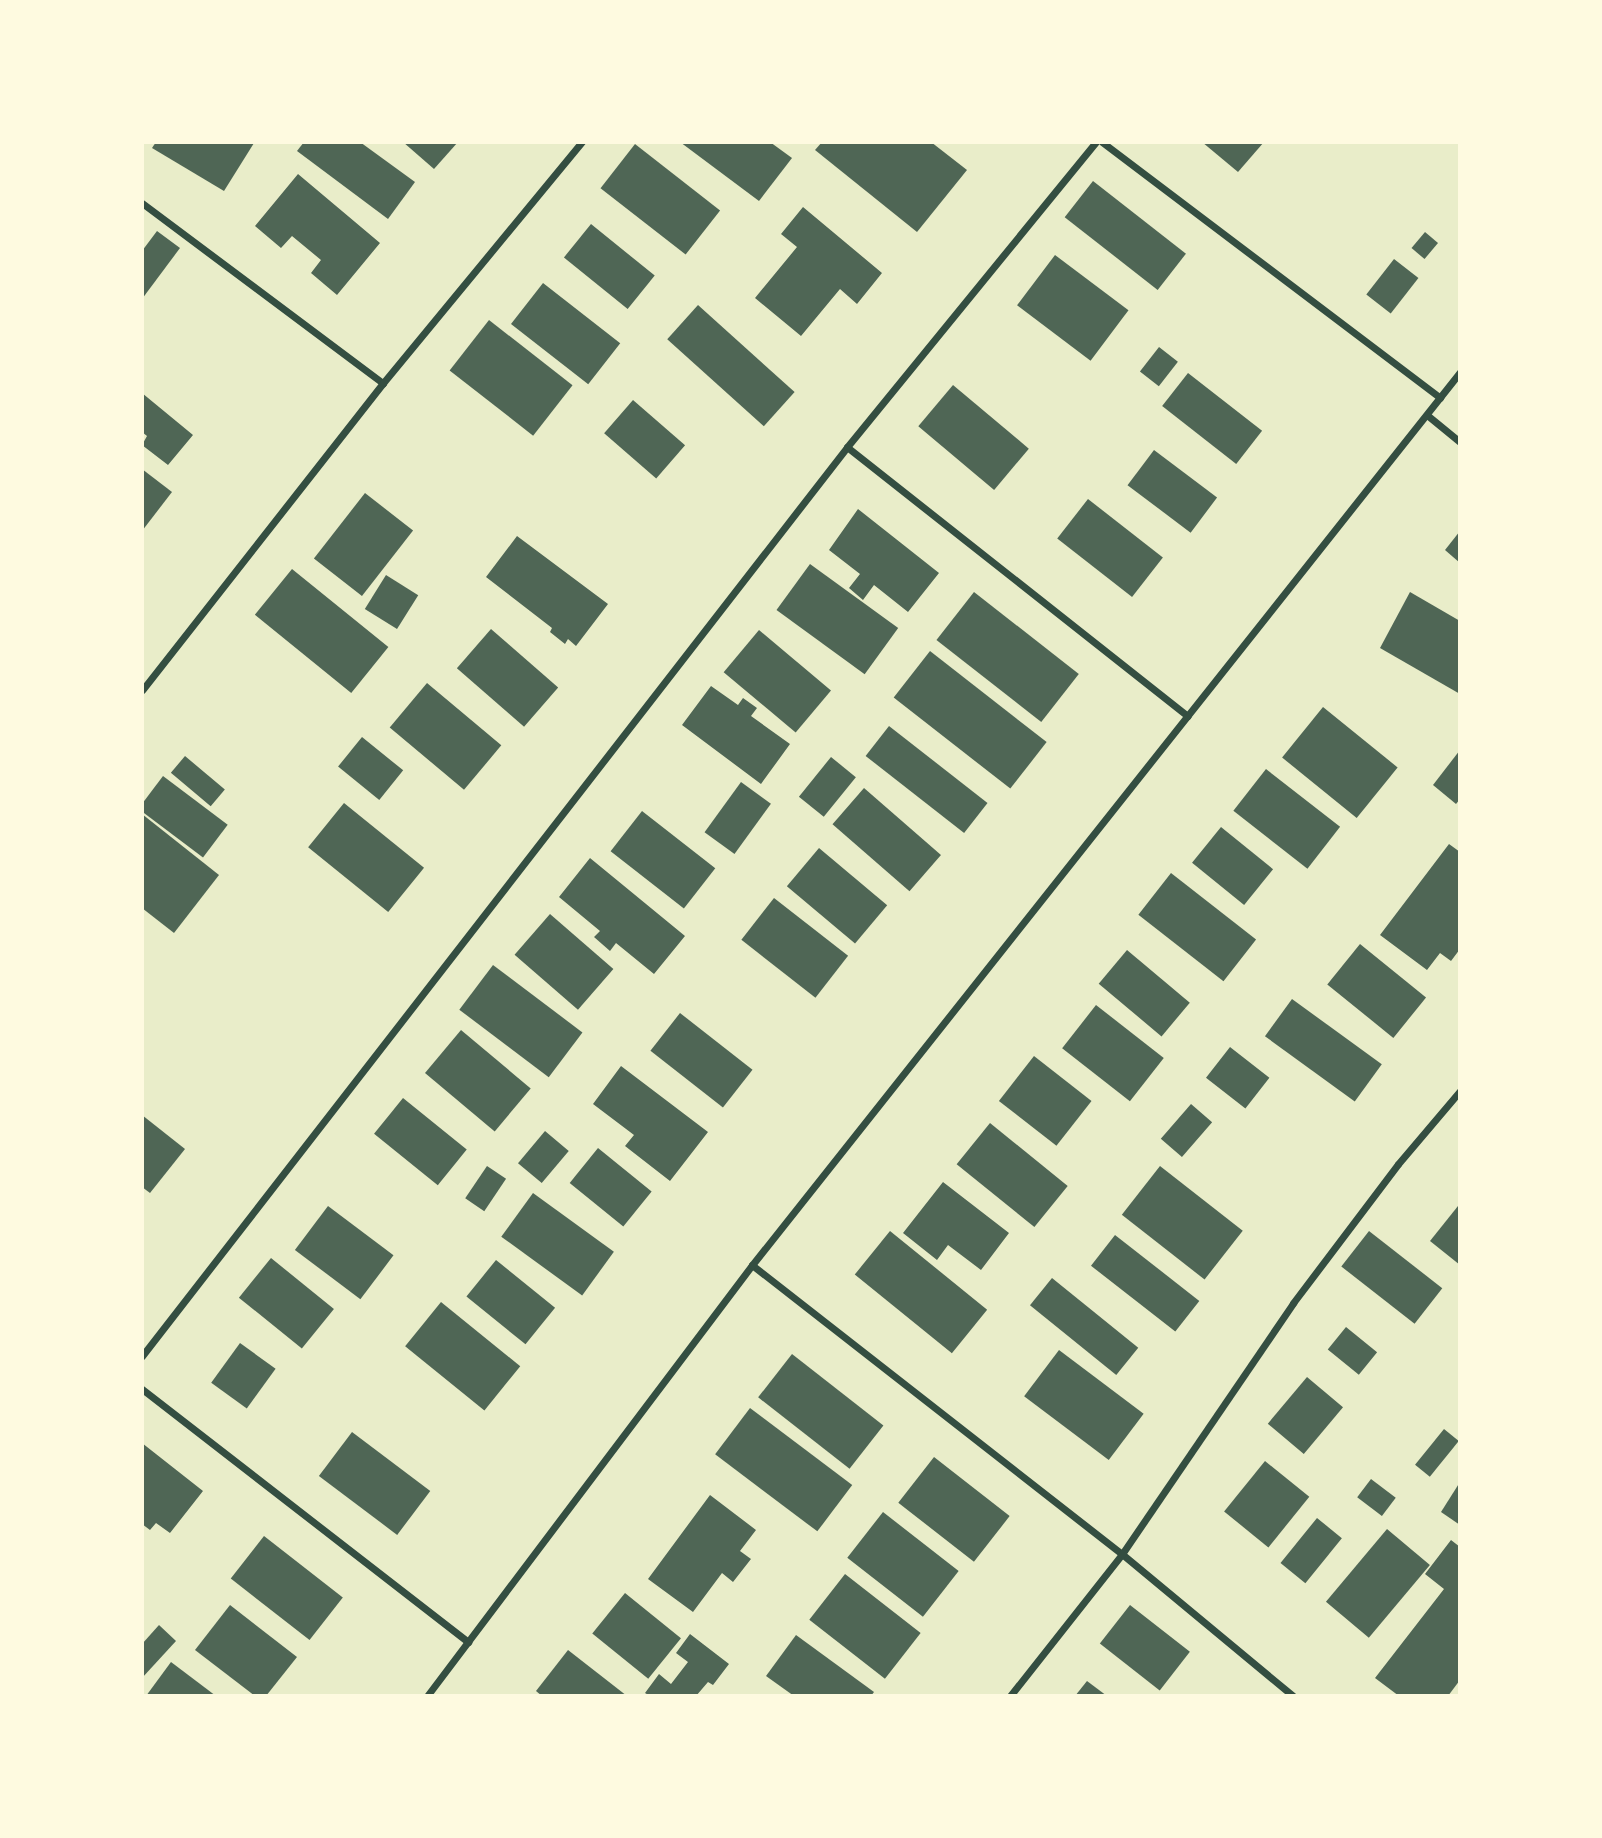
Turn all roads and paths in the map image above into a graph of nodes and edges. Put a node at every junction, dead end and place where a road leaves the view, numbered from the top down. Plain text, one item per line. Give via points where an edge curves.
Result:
1 (582, 142) edge
2 (1096, 142) edge
3 (1102, 142) edge
4 (142, 203) edge
5 (1460, 372) edge
6 (383, 383) junction
7 (1440, 398) junction
8 (1427, 415) junction
9 (1460, 442) edge
10 (847, 447) junction
11 (142, 690) edge
12 (1188, 716) junction
13 (1460, 1091) edge
14 (752, 1265) junction
15 (142, 1356) edge
16 (142, 1389) edge
17 (1122, 1554) junction
18 (468, 1642) junction
19 (427, 1696) edge
20 (1010, 1696) edge
21 (1293, 1696) edge

1 - 6 street
2 - 10 street
3 - 7 street
4 - 6 street
5 - 7 street
6 - 11 street
7 - 8 street
8 - 9 street
8 - 12 street
10 - 12 street
10 - 15 street
12 - 14 street
13 - 17 street via 1398,1164 1293,1303
14 - 17 street
14 - 18 street
16 - 18 street
17 - 20 street
17 - 21 street
18 - 19 street

